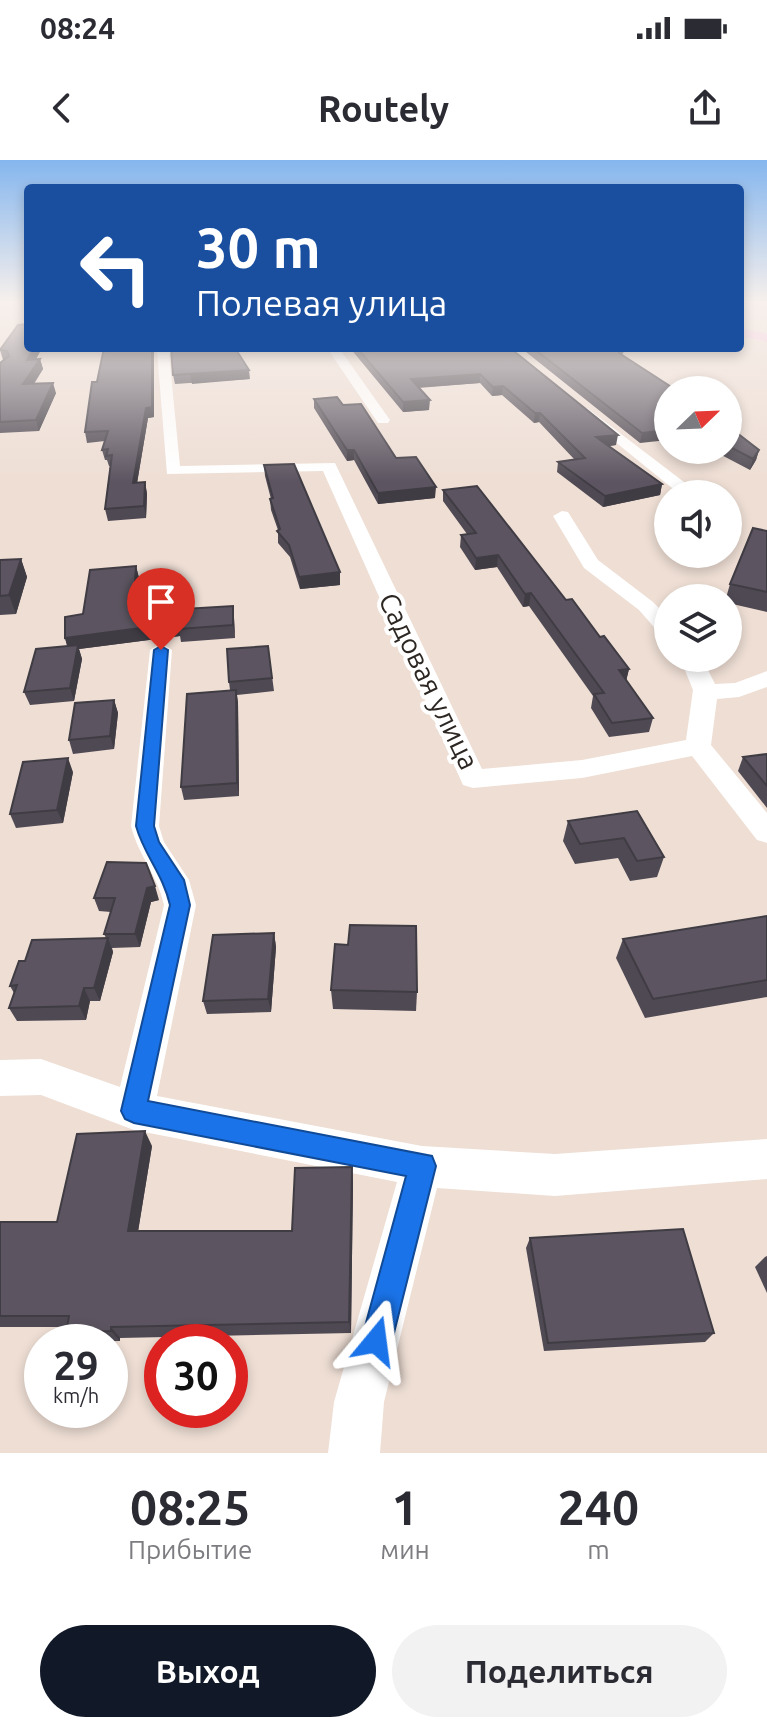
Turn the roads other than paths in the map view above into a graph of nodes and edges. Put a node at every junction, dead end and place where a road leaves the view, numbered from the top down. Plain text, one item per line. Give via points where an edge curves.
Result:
1 (164, 361) edge
2 (342, 361) edge
3 (569, 397) edge
4 (383, 420) dead end
5 (672, 480) edge
6 (562, 516) dead end
7 (654, 614) edge
8 (161, 650) dead end
9 (701, 672) edge
10 (767, 678) edge
11 (707, 692) junction
12 (698, 746) junction
13 (767, 833) edge
14 (0, 1078) edge
15 (134, 1111) junction
16 (767, 1159) edge
17 (422, 1166) junction
18 (354, 1453) edge

1 - 12 street, Садовая улица via 173,471 329,466 473,779 582,769
2 - 4 street
3 - 5 street
6 - 7 street via 591,564
8 - 15 street via 145,826 150,844 174,880 180,905
9 - 11 street
10 - 11 street via 739,690
11 - 12 street
12 - 13 street
14 - 15 street via 41,1077
15 - 17 street
16 - 17 street via 555,1175
17 - 18 street via 359,1402

